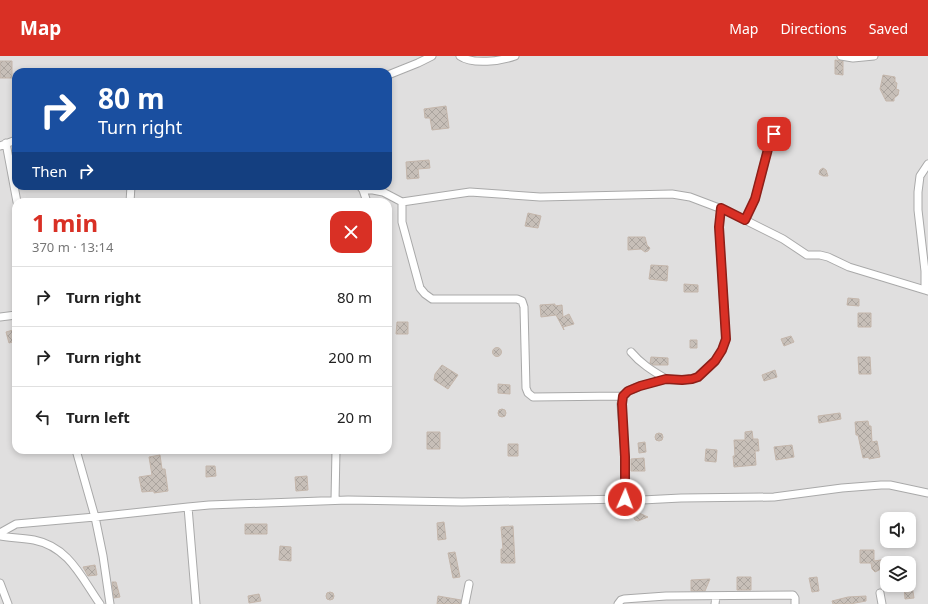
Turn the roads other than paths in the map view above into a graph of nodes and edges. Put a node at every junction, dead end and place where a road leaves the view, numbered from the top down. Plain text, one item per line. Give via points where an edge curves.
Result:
1 (432, 56) edge
2 (460, 56) edge
3 (515, 56) edge
4 (841, 56) edge
5 (874, 56) edge
6 (392, 73) edge
7 (774, 134) dead end
8 (3, 145) edge
9 (928, 164) edge
10 (12, 182) edge
11 (373, 190) edge
12 (402, 202) junction
13 (721, 208) junction
14 (745, 220) junction
15 (926, 290) edge
16 (12, 316) edge
17 (0, 317) edge
18 (631, 352) dead end
19 (666, 379) junction
20 (623, 396) junction
21 (77, 454) edge
22 (336, 454) edge
23 (928, 492) edge
24 (625, 499) junction
25 (335, 500) junction
26 (188, 508) junction
27 (95, 517) junction
28 (0, 533) edge
29 (0, 536) edge
30 (0, 583) edge
31 (469, 584) dead end
32 (880, 594) dead end
33 (716, 596) junction
34 (8, 604) edge
35 (100, 604) edge
36 (110, 604) edge
37 (196, 604) edge
38 (465, 604) edge
39 (618, 604) edge
40 (715, 604) edge
41 (795, 604) edge
42 (882, 604) edge

1 - 6 street
2 - 3 street via 472,61
4 - 5 street
7 - 14 street via 755,199
8 - 10 street
9 - 15 street via 920,176 918,192
11 - 12 street
12 - 13 street via 470,192 540,197 672,194 690,197
12 - 20 street via 402,222 420,288 425,294 432,299 522,301 528,393 533,397
13 - 14 street
13 - 19 street via 719,227 726,339 715,361 698,377
14 - 15 street via 783,239 807,255 828,257 849,267
16 - 17 street
18 - 19 street via 652,371
19 - 20 street via 640,386
20 - 24 street
21 - 27 street
22 - 25 street
23 - 24 street via 886,485 774,497
24 - 25 street via 462,502
25 - 26 street
26 - 27 street
26 - 37 street
27 - 28 street via 16,524
27 - 36 street
29 - 35 street via 34,540 62,552
30 - 34 street
31 - 38 street
32 - 42 street
33 - 39 street via 624,599
33 - 40 street
33 - 41 street via 793,595

